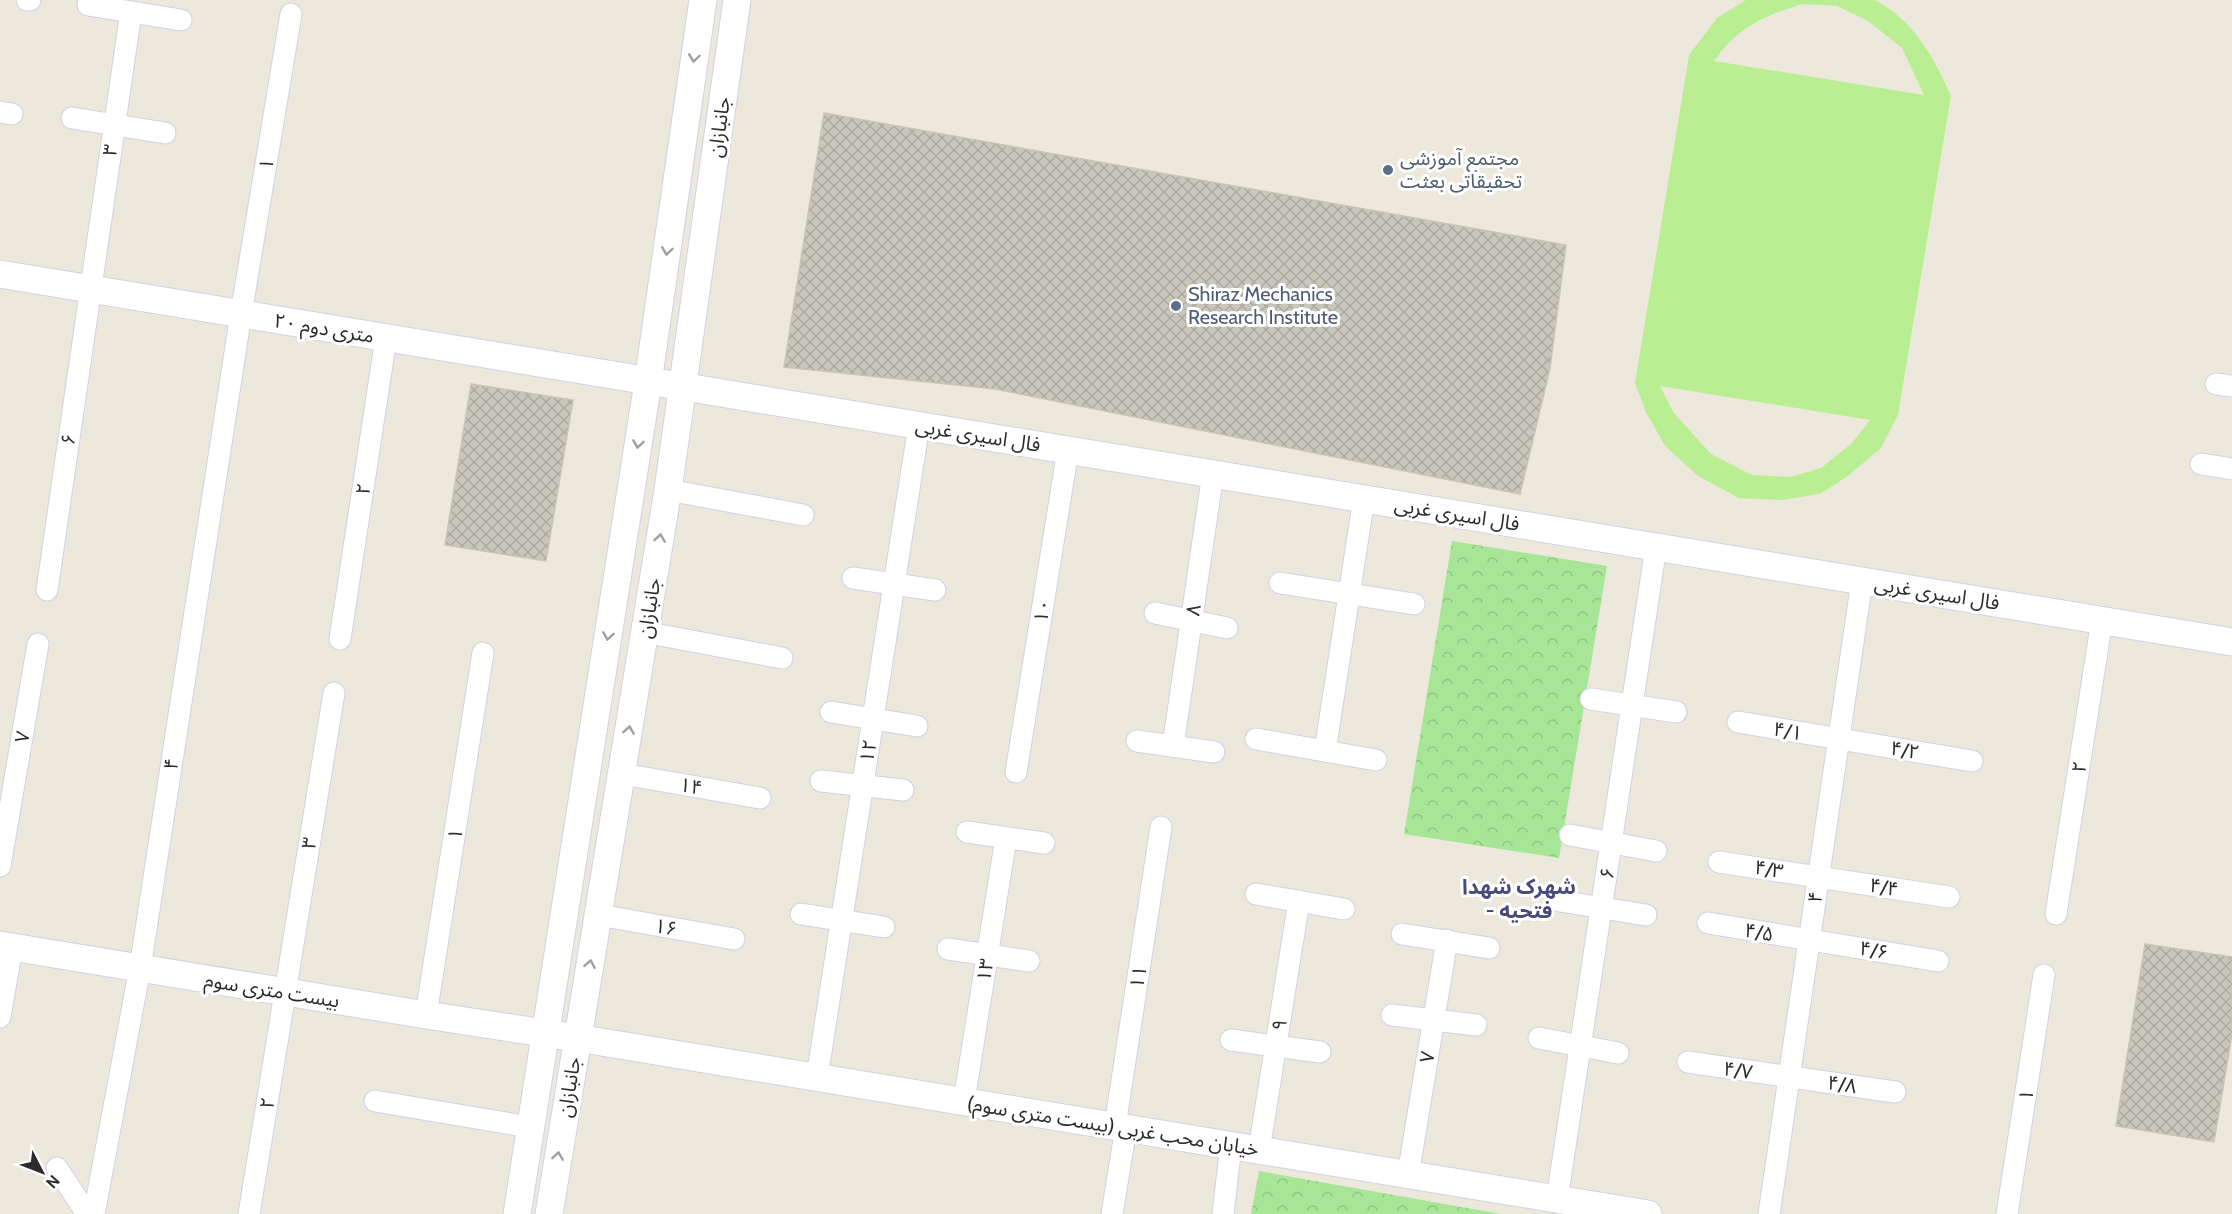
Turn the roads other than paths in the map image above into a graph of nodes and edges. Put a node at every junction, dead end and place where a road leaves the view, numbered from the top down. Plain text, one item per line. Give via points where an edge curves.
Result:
1 (703, 0) edge
2 (737, 0) edge
3 (88, 5) dead end
4 (131, 12) junction
5 (291, 14) dead end
6 (181, 20) dead end
7 (72, 118) dead end
8 (114, 125) junction
9 (165, 133) dead end
10 (0, 274) edge
11 (89, 289) junction
12 (241, 314) junction
13 (386, 338) junction
14 (648, 382) junction
15 (683, 386) junction
16 (919, 425) junction
17 (1068, 450) junction
18 (2201, 464) dead end
19 (2232, 469) edge
20 (1213, 474) junction
21 (668, 490) junction
22 (1364, 498) junction
23 (803, 515) dead end
24 (1656, 547) junction
25 (853, 578) dead end
26 (1862, 581) junction
27 (1280, 583) dead end
28 (894, 584) junction
29 (47, 590) dead end
30 (934, 590) dead end
31 (1349, 594) junction
32 (1414, 604) dead end
33 (1155, 613) dead end
34 (2102, 620) junction
35 (1191, 621) junction
36 (1227, 628) dead end
37 (644, 632) junction
38 (340, 639) dead end
39 (2232, 642) edge
40 (38, 644) dead end
41 (483, 653) dead end
42 (782, 658) dead end
43 (334, 693) dead end
44 (1591, 699) dead end
45 (1632, 706) junction
46 (831, 712) dead end
47 (1676, 712) dead end
48 (873, 719) junction
49 (1738, 722) dead end
50 (917, 726) dead end
51 (1256, 739) dead end
52 (1839, 739) junction
53 (1137, 741) dead end
54 (1173, 746) junction
55 (1325, 751) junction
56 (1214, 752) dead end
57 (1376, 760) dead end
58 (1972, 761) dead end
59 (1016, 772) dead end
60 (623, 774) junction
61 (821, 781) dead end
62 (862, 786) junction
63 (903, 790) dead end
64 (760, 798) dead end
65 (1161, 827) dead end
66 (967, 832) dead end
67 (1570, 835) dead end
68 (1006, 838) junction
69 (1044, 843) dead end
70 (1611, 843) junction
71 (1656, 851) dead end
72 (1719, 862) dead end
73 (0, 866) edge
74 (1818, 877) junction
75 (1256, 894) dead end
76 (1949, 897) dead end
77 (1299, 901) junction
78 (1560, 901) dead end
79 (1601, 908) junction
80 (1344, 909) dead end
81 (801, 914) dead end
82 (599, 915) junction
83 (1646, 915) dead end
84 (2056, 915) dead end
85 (841, 920) junction
86 (1708, 923) dead end
87 (884, 927) dead end
88 (1402, 934) dead end
89 (734, 939) dead end
90 (1447, 940) junction
91 (1809, 940) junction
92 (6, 946) edge
93 (1489, 948) dead end
94 (948, 949) dead end
95 (987, 955) junction
96 (1029, 961) dead end
97 (1938, 961) dead end
98 (140, 968) junction
99 (2044, 975) dead end
100 (284, 992) junction
101 (1392, 1015) dead end
102 (426, 1016) junction
103 (0, 1017) edge
104 (1433, 1020) junction
105 (1476, 1025) dead end
106 (544, 1034) junction
107 (577, 1038) junction
108 (1539, 1038) dead end
109 (1231, 1040) dead end
110 (1580, 1045) junction
111 (1275, 1046) junction
112 (1320, 1052) dead end
113 (1618, 1053) dead end
114 (1688, 1062) dead end
115 (817, 1077) junction
116 (1789, 1077) junction
117 (1895, 1092) dead end
118 (375, 1101) dead end
119 (964, 1101) junction
120 (530, 1127) junction
121 (1120, 1127) junction
122 (1231, 1145) junction
123 (1259, 1150) junction
124 (57, 1168) dead end
125 (1408, 1174) junction
126 (1557, 1199) junction
127 (87, 1214) edge
128 (94, 1214) edge
129 (249, 1214) edge
130 (518, 1214) edge
131 (549, 1214) edge
132 (1112, 1214) edge
133 (1223, 1214) edge
134 (1643, 1214) edge
135 (1769, 1214) edge
136 (2007, 1214) edge

1 -> 14 street, جانبازان
2 - 15 street, جانبازان
3 - 4 street
4 - 6 street
4 - 8 street, ۳
5 - 12 street, ۱
7 - 8 street
8 - 9 street
8 - 11 street, ۳
10 - 11 street, ۲۰ متری دوم
11 - 12 street, ۲۰ متری دوم
11 - 29 street, ۶
12 - 13 street, ۲۰ متری دوم
12 - 98 street, ۴
13 - 14 street, ۲۰ متری دوم
13 - 38 street, ۲
14 - 15 street, ۲۰ متری دوم
14 -> 106 street, جانبازان
15 - 16 street, فال اسیری غربی
15 - 21 street, جانبازان
16 - 17 street, فال اسیری غربی
16 - 28 street, ۱۲
17 - 20 street, فال اسیری غربی
17 - 59 street, ۱۰
18 - 19 street
20 - 22 street, فال اسیری غربی
20 - 35 street, ۸
21 - 23 street
37 -> 21 street, جانبازان
22 - 24 street, فال اسیری غربی
22 - 31 street
24 - 26 street, فال اسیری غربی
24 - 45 street, ۶
25 - 28 street
26 - 34 street, فال اسیری غربی
26 - 52 street, ۴
27 - 31 street
28 - 30 street
28 - 48 street, ۱۲
31 - 32 street
31 - 55 street
33 - 35 street
34 - 39 street, فال اسیری غربی
34 - 84 street, ۲
35 - 36 street
35 - 54 street, ۸
37 - 42 street
60 -> 37 street, جانبازان
40 - 73 street, ۷
41 - 102 street, ۱
43 - 100 street, ۳
44 - 45 street
45 - 47 street
45 - 70 street, ۶
46 - 48 street
48 - 50 street
48 - 62 street, ۱۲
49 - 52 street, ۴/۱
51 - 55 street
52 - 58 street, ۴/۲
52 - 74 street, ۴
53 - 54 street
54 - 56 street
55 - 57 street
60 - 64 street, ۱۴
60 - 82 street, جانبازان
61 - 62 street
62 - 63 street
62 - 85 street, ۱۲
65 - 121 street, ۱۱
66 - 68 street
67 - 70 street
68 - 69 street
68 - 95 street, ۱۳
70 - 71 street
70 - 79 street, ۶
72 - 74 street, ۴/۳
74 - 76 street, ۴/۴
74 - 91 street, ۴
75 - 77 street
77 - 80 street
77 - 111 street, ۹
78 - 79 street
79 - 83 street
79 - 110 street, ۶
81 - 85 street
82 - 89 street, ۱۶
107 -> 82 street, جانبازان
85 - 87 street
85 - 115 street, ۱۲
86 - 91 street, ۴/۵
88 - 90 street
90 - 93 street
90 - 104 street, ۷
91 - 97 street, ۴/۶
91 - 116 street, ۴
92 - 98 street, بیست متری سوم
92 - 103 street
94 - 95 street
95 - 96 street
95 - 119 street, ۱۳
98 - 100 street, بیست متری سوم
98 - 128 street, ۴
99 - 136 street, ۱
100 - 102 street, بیست متری سوم
100 - 129 street, ۲
101 - 104 street
102 - 106 street, بیست متری سوم
104 - 105 street
104 - 125 street, ۷
106 - 107 street, بیست متری سوم
106 - 120 street, جانبازان
107 - 115 street, خیابان محب غربی (بیست متری سوم)
131 -> 107 street, جانبازان
108 - 110 street
109 - 111 street
110 - 113 street
110 - 126 street, ۶
111 - 112 street
111 - 123 street, ۹
114 - 116 street, ۴/۷
115 - 119 street, خیابان محب غربی (بیست متری سوم)
116 - 117 street, ۴/۸
116 - 135 street, ۴
118 - 120 street
119 - 121 street, خیابان محب غربی (بیست متری سوم)
120 - 130 street, جانبازان
121 - 122 street, خیابان محب غربی (بیست متری سوم)
121 - 132 street, ۱۱
122 - 123 street, خیابان محب غربی (بیست متری سوم)
122 - 133 street
123 - 125 street, خیابان محب غربی (بیست متری سوم)
124 - 127 street
125 - 126 street, خیابان محب غربی (بیست متری سوم)
126 - 134 street, خیابان محب غربی (بیست متری سوم)

